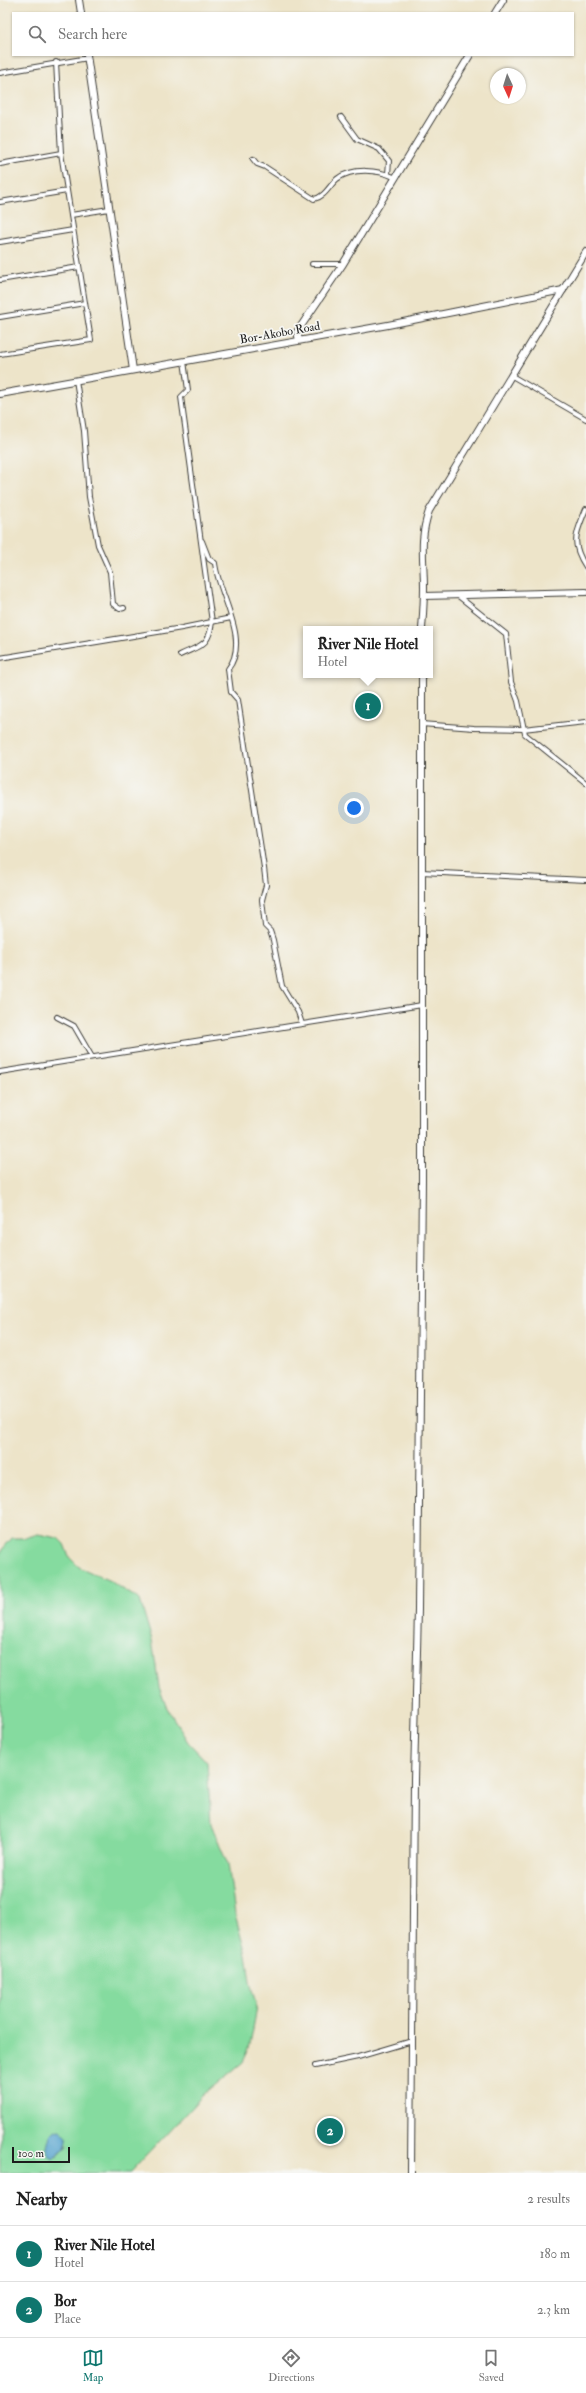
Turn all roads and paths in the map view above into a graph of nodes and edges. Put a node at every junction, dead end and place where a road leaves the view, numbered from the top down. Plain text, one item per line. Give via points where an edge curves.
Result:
1 (79, 0) edge
2 (503, 0) edge
3 (81, 12) edge
4 (496, 12) edge
5 (87, 56) edge
6 (469, 56) edge
7 (56, 62) junction
8 (0, 73) edge
9 (341, 117) dead end
10 (61, 154) junction
11 (253, 159) dead end
12 (0, 164) edge
13 (391, 176) junction
14 (67, 191) junction
15 (0, 202) edge
16 (110, 209) junction
17 (71, 215) junction
18 (73, 230) junction
19 (0, 242) edge
20 (586, 252) edge
21 (312, 264) dead end
22 (343, 264) junction
23 (79, 267) junction
24 (0, 280) edge
25 (563, 290) junction
26 (85, 303) junction
27 (0, 317) edge
28 (299, 340) junction
29 (0, 354) edge
30 (184, 361) junction
31 (133, 370) junction
32 (512, 376) junction
33 (76, 380) junction
34 (0, 394) edge
35 (586, 419) edge
36 (586, 509) edge
37 (202, 541) junction
38 (586, 567) edge
39 (585, 594) edge
40 (424, 596) junction
41 (457, 596) junction
42 (124, 608) dead end
43 (231, 618) junction
44 (212, 622) junction
45 (422, 626) edge
46 (180, 655) dead end
47 (0, 658) edge
48 (422, 678) edge
49 (586, 722) edge
50 (421, 724) junction
51 (523, 729) junction
52 (586, 783) edge
53 (421, 872) junction
54 (586, 880) edge
55 (422, 1005) junction
56 (57, 1017) dead end
57 (302, 1024) junction
58 (92, 1057) junction
59 (0, 1072) edge
60 (412, 2041) junction
61 (315, 2066) dead end
62 (411, 2173) edge

1 - 3 street
2 - 4 street
5 - 7 street
5 - 16 street
6 - 13 street
7 - 8 street
7 - 10 street
9 - 13 street via 357,139 379,149 389,161
10 - 12 street
10 - 14 street
11 - 13 street via 314,199 319,199 331,186 348,174 376,171
13 - 22 street
14 - 15 street
14 - 17 street
16 - 17 street
16 - 31 street
17 - 18 street
18 - 19 street
18 - 23 street
20 - 25 street
21 - 22 street
22 - 28 street via 297,332
23 - 24 street
23 - 26 street
25 - 28 street, Bor-Akobo Road
25 - 32 street
26 - 27 street
26 - 29 street via 91,340
28 - 30 street, Bor-Akobo Road
30 - 31 street, Bor-Akobo Road
30 - 37 street via 188,390 182,397 183,418
31 - 33 street, Bor-Akobo Road
32 - 35 street
32 - 40 street via 429,511 422,529
33 - 34 street, Bor-Akobo Road
33 - 42 street via 98,545 110,572 113,604 120,609
36 - 38 street via 575,538 579,556
37 - 43 street via 209,559 215,563
37 - 44 street
39 - 41 street
40 - 41 street
40 - 45 street
41 - 51 street via 506,634 511,682 518,701
43 - 44 street
43 - 57 street via 236,631 233,663 228,669 231,692 238,700 264,868 266,885 262,900 265,926 273,940 282,986 298,1012
44 - 46 street via 205,644
44 - 47 street
48 - 50 street
49 - 51 street
50 - 51 street
50 - 53 street
51 - 52 street via 525,734
53 - 54 street
53 - 55 street
55 - 57 street
55 - 60 street
56 - 58 street via 74,1026
57 - 58 street
58 - 59 street
60 - 61 street via 358,2057
60 - 62 street

